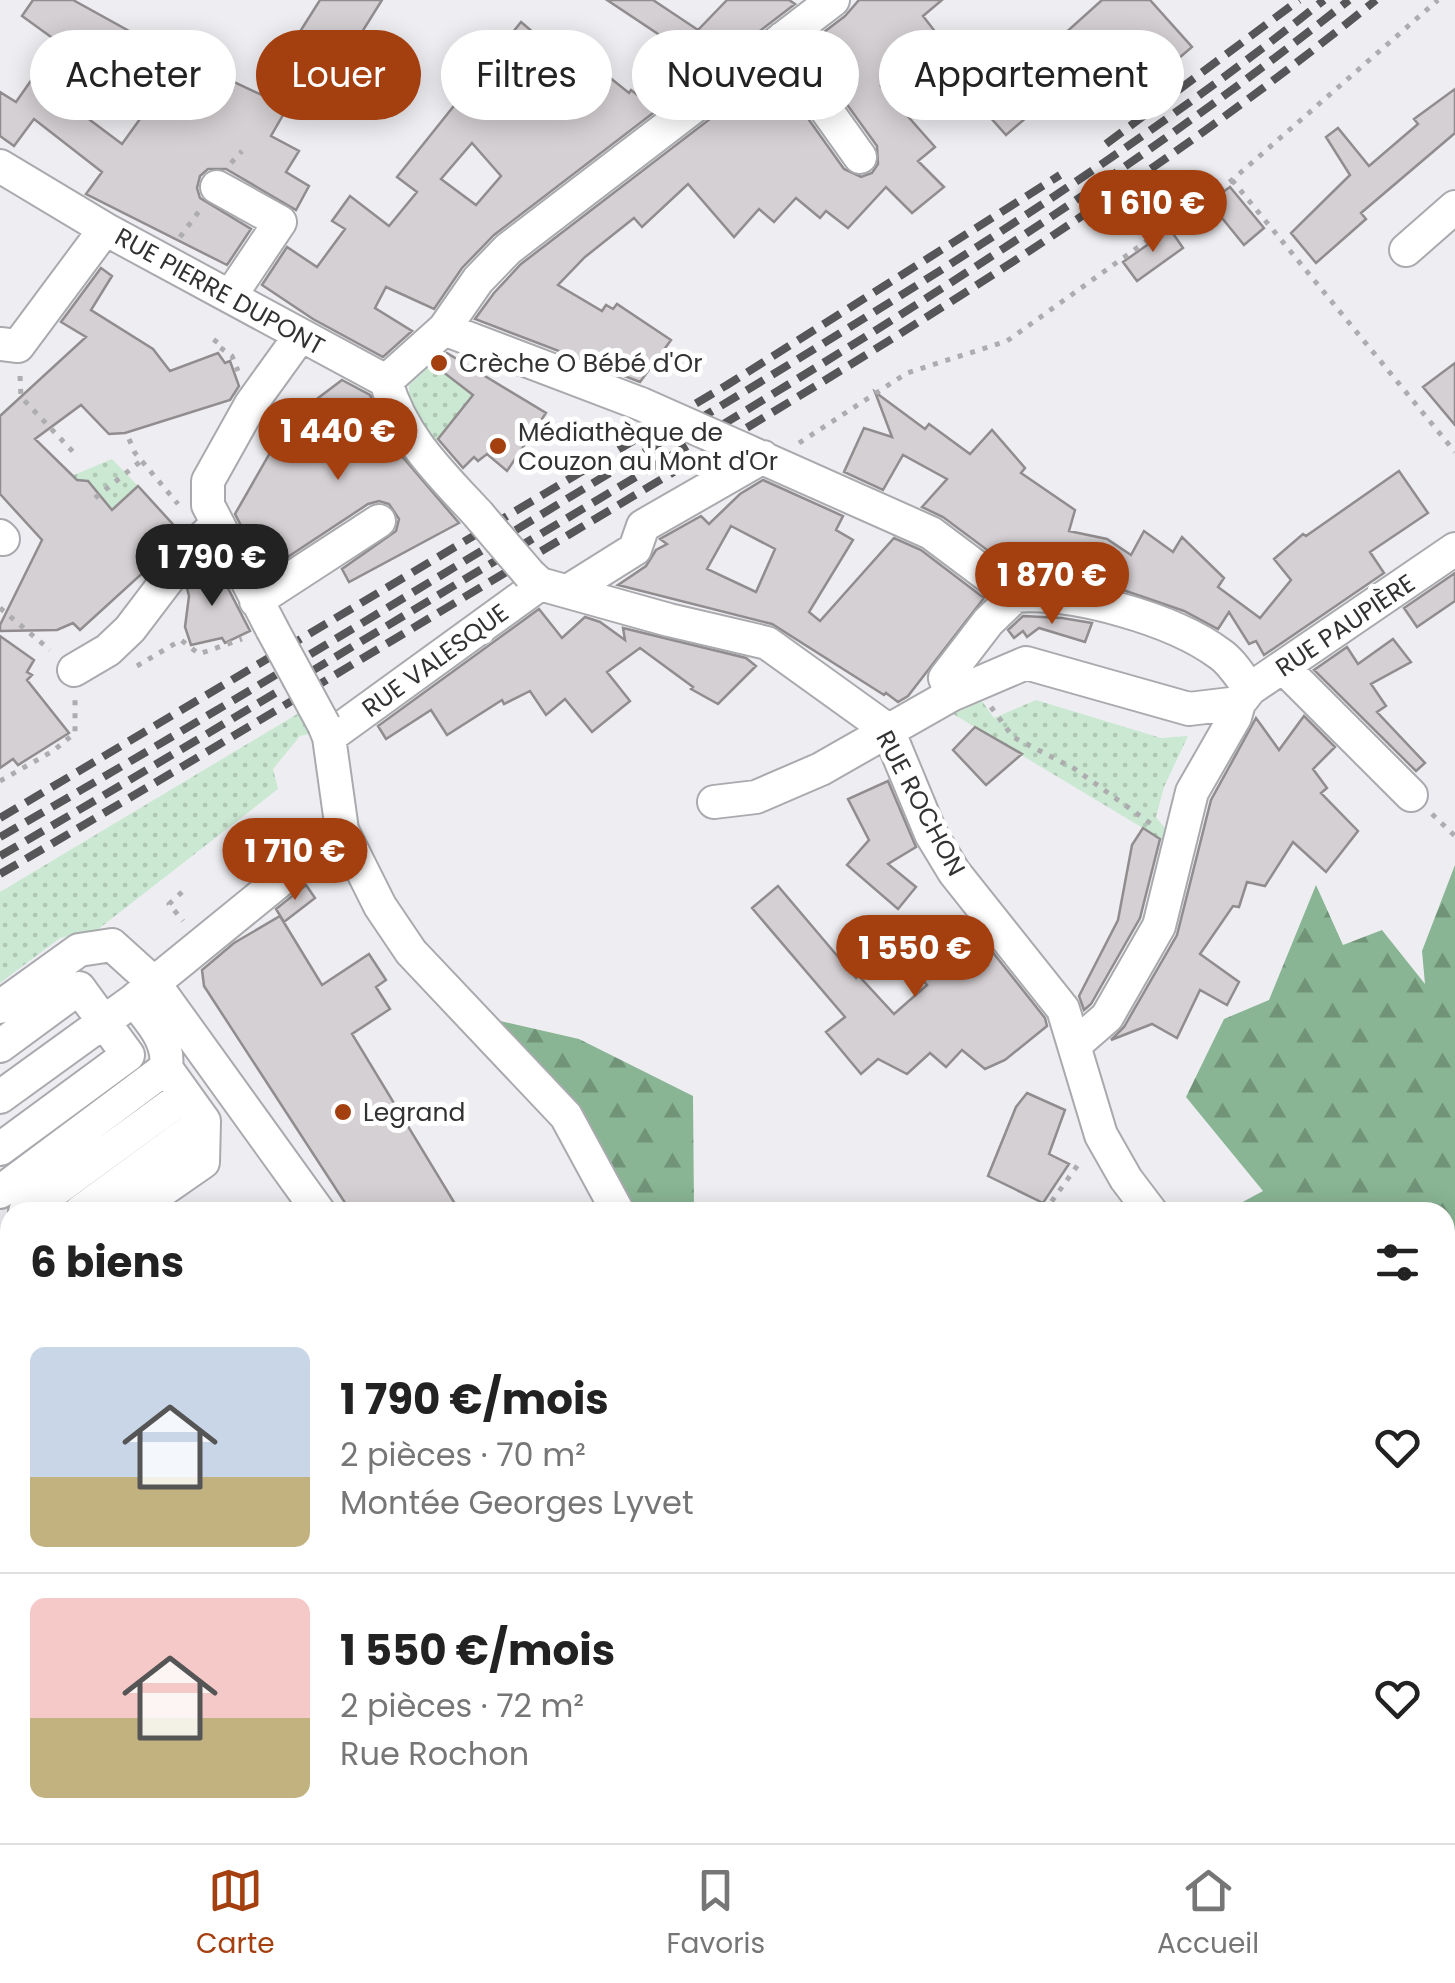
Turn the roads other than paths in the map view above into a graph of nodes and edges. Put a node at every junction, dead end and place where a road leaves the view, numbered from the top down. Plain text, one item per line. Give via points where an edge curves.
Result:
1 (833, 0) edge
2 (794, 30) edge
3 (676, 120) edge
4 (834, 120) edge
5 (860, 157) dead end
6 (0, 166) edge
7 (217, 187) road end
8 (1455, 207) edge
9 (105, 229) junction
10 (1406, 250) dead end
11 (231, 295) junction
12 (444, 329) junction
13 (300, 336) junction
14 (0, 344) edge
15 (386, 381) junction
16 (761, 456) junction
17 (380, 522) dead end
18 (210, 530) junction
19 (1455, 550) edge
20 (546, 583) junction
21 (1015, 596) junction
22 (264, 615) junction
23 (1284, 668) junction
24 (82, 682) road end
25 (952, 695) junction
26 (1245, 696) junction
27 (888, 730) junction
28 (326, 731) junction
29 (1411, 795) dead end
30 (714, 802) dead end
31 (342, 830) junction
32 (144, 992) junction
33 (0, 1007) edge
34 (104, 1022) junction
35 (5, 1043) edge
36 (1076, 1044) junction
37 (33, 1073) junction
38 (186, 1095) junction
39 (0, 1097) edge
40 (57, 1107) junction
41 (0, 1149) edge
42 (0, 1192) edge
43 (40, 1202) edge
44 (89, 1202) edge
45 (145, 1202) edge
46 (311, 1202) edge
47 (613, 1202) edge
48 (1143, 1202) edge

1 - 2 street
3 - 12 street via 508,249
4 - 5 street
6 - 9 street, RUE PIERRE DUPONT
7 - 11 street via 280,222
8 - 10 street
9 - 11 street, RUE PIERRE DUPONT
9 - 14 street via 18,346
11 - 13 street, RUE PIERRE DUPONT
12 - 15 street
12 - 16 street, bridge
13 - 15 street, RUE PIERRE DUPONT
13 - 18 street via 208,481
15 - 20 street, bridge via 415,445
16 - 20 street, RUE VALESQUE via 643,526 635,549
16 - 21 street via 931,533
17 - 22 street
18 - 22 street
18 - 24 street
19 - 23 street, RUE PAUPIÈRE
20 - 27 street, RUE ROCHON via 767,643
20 - 28 street, RUE VALESQUE
21 - 25 street via 945,678
21 - 26 street via 1102,604 1178,631 1222,654
22 - 28 street, bridge
23 - 26 street, RUE PAUPIÈRE
23 - 29 street
25 - 26 street via 1026,664 1189,708
25 - 27 street
26 - 36 street via 1192,792 1158,926 1108,1017
27 - 30 street via 756,797
27 - 36 street, RUE ROCHON via 954,872 1063,1009
28 - 31 street
31 - 32 street
31 - 47 street via 411,952 566,1116
32 - 33 street via 112,945 79,950
32 - 34 street
32 - 38 street
32 - 46 street
34 - 35 street via 79,988
34 - 37 street
34 - 40 street via 128,1055
35 - 37 street
36 - 48 street, RUE ROCHON via 1101,1134
37 - 39 street
37 - 40 street
38 - 42 street
38 - 43 street
38 - 44 street
38 - 45 street via 202,1162
40 - 41 street

